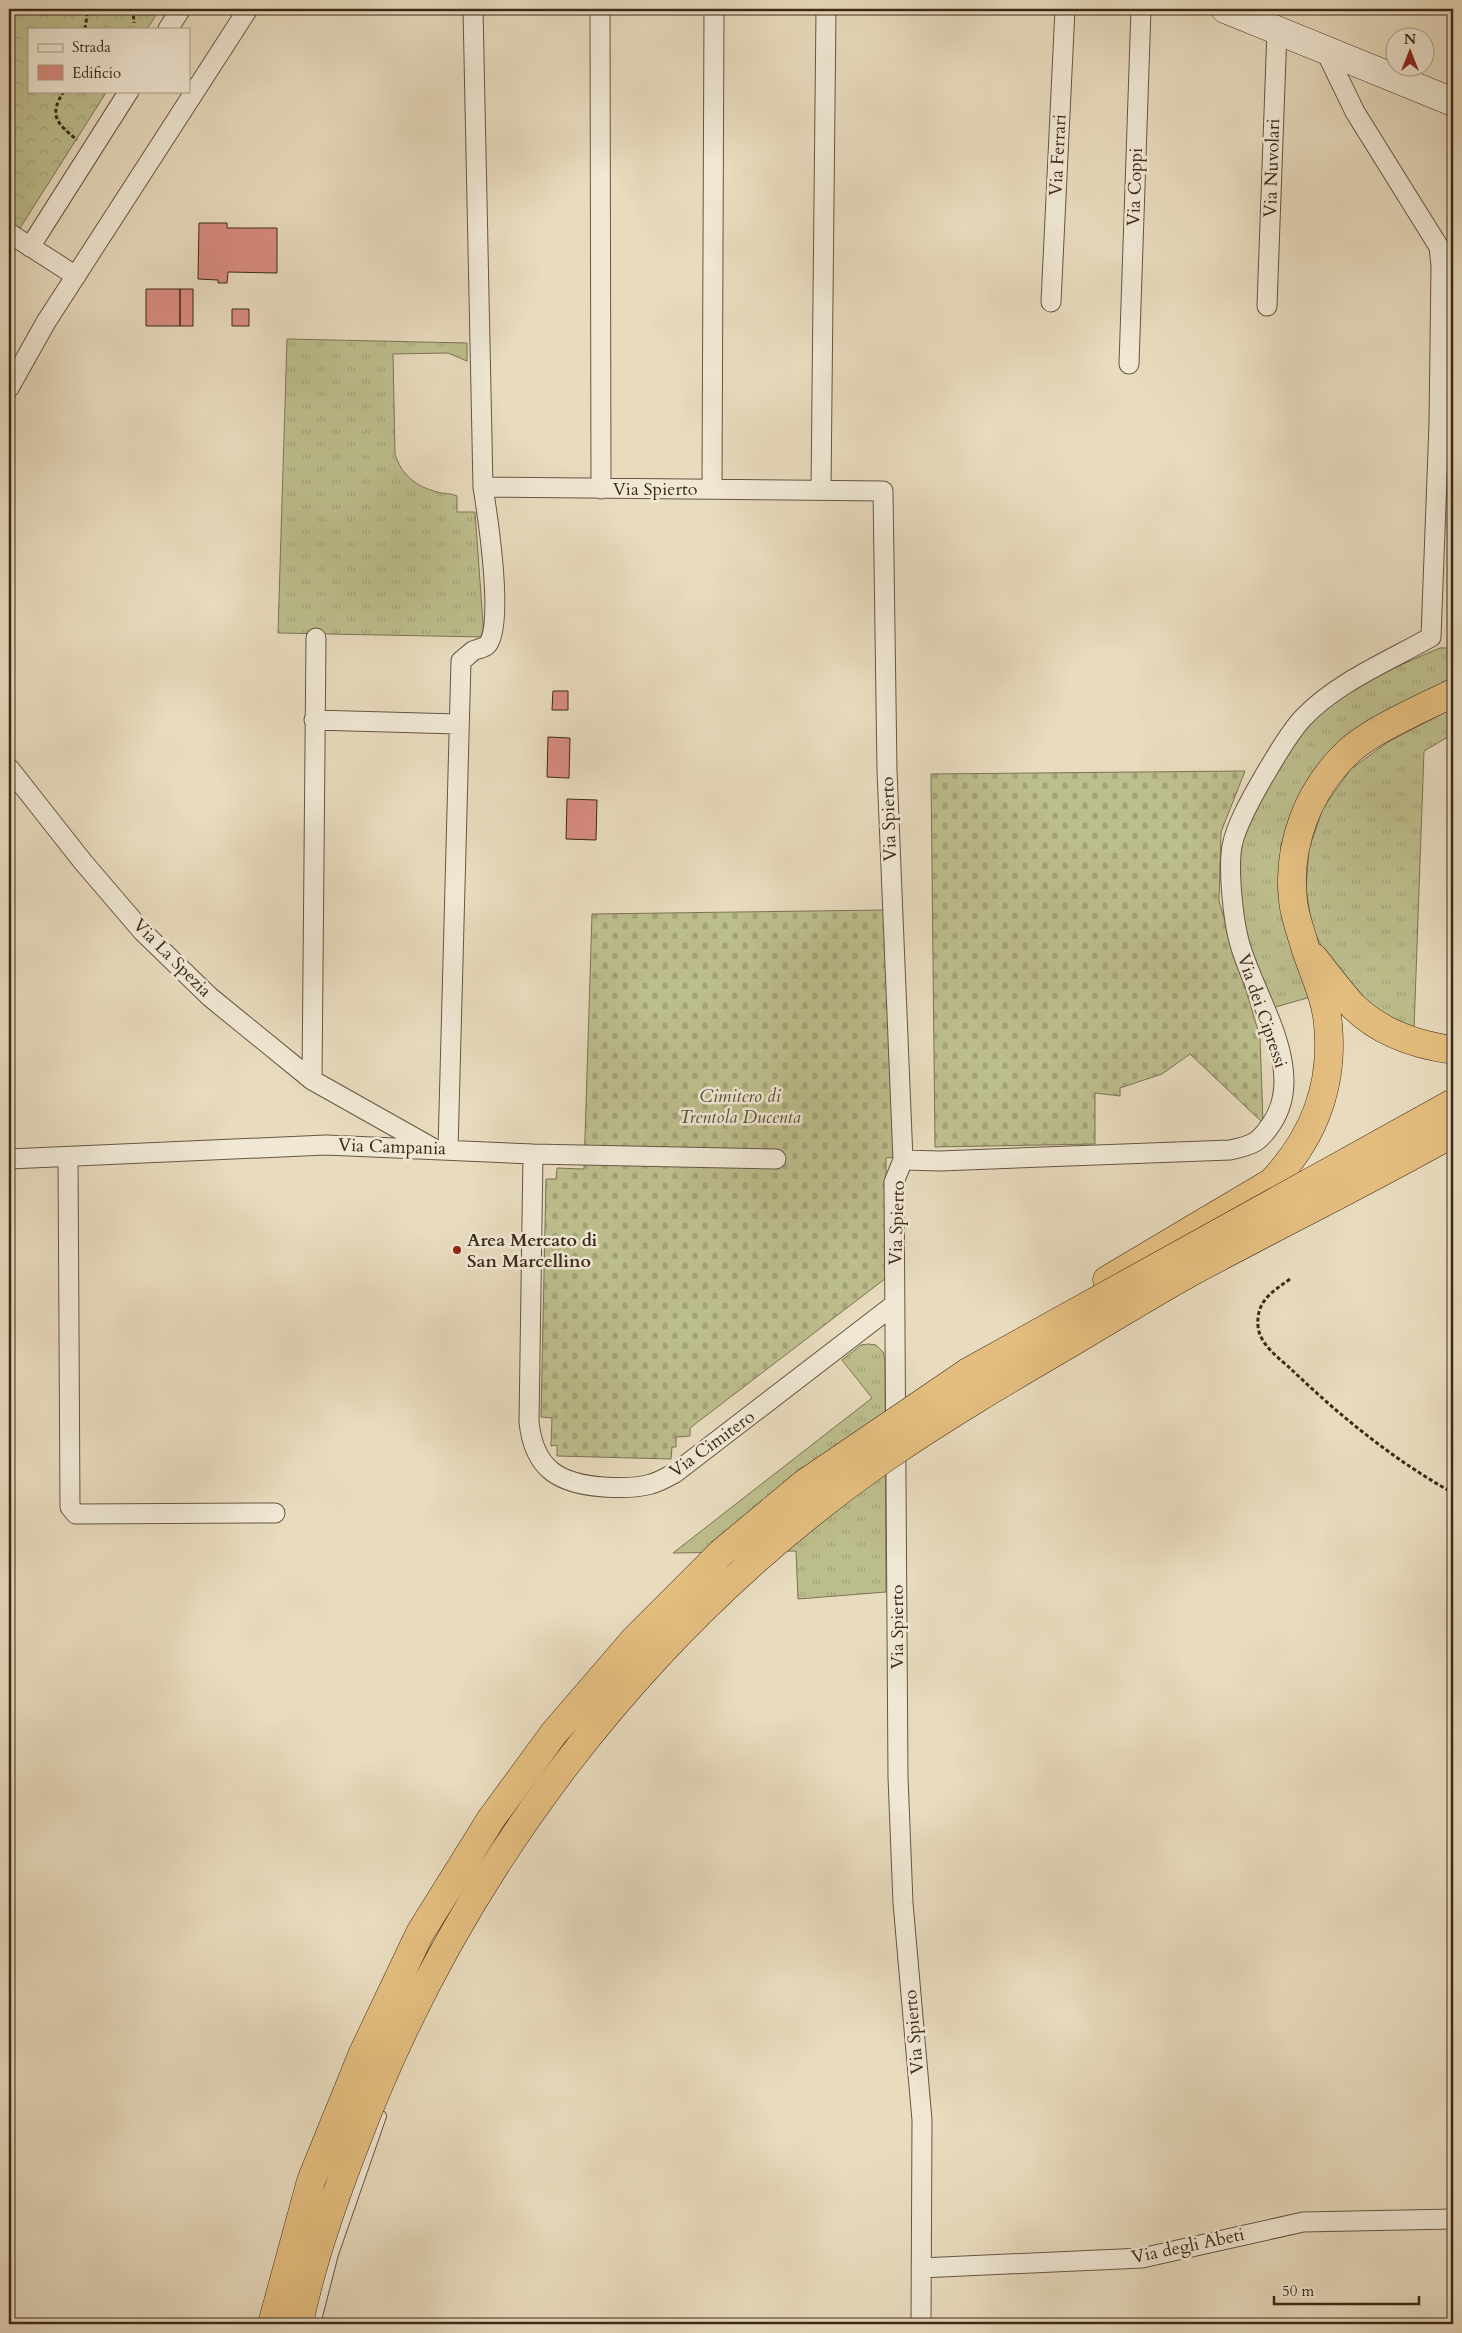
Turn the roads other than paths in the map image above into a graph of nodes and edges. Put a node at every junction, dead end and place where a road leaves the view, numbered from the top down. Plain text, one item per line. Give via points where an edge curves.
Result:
1 (181, 9) edge
2 (248, 9) edge
3 (473, 9) edge
4 (600, 9) edge
5 (714, 9) edge
6 (826, 9) edge
7 (1065, 9) edge
8 (1141, 9) edge
9 (1225, 9) edge
10 (169, 28) edge
11 (1277, 30) junction
12 (1324, 48) junction
13 (128, 92) edge
14 (1453, 102) edge
15 (9, 233) edge
16 (30, 247) junction
17 (76, 276) junction
18 (1051, 302) dead end
19 (1267, 306) dead end
20 (1128, 364) dead end
21 (9, 388) edge
22 (483, 487) junction
23 (712, 488) junction
24 (601, 489) junction
25 (821, 490) junction
26 (316, 638) dead end
27 (1453, 693) edge
28 (314, 720) junction
29 (458, 724) junction
30 (9, 768) edge
31 (1305, 946) junction
32 (1453, 1050) edge
33 (312, 1080) junction
34 (1453, 1103) edge
35 (369, 1112) junction
36 (1453, 1133) edge
37 (374, 1146) junction
38 (1453, 1148) edge
39 (441, 1149) junction
40 (533, 1154) junction
41 (68, 1157) junction
42 (9, 1159) edge
43 (776, 1159) dead end
44 (904, 1160) junction
45 (1379, 1175) junction
46 (895, 1304) junction
47 (968, 1372) junction
48 (275, 1513) dead end
49 (383, 2110) dead end
50 (1453, 2219) edge
51 (921, 2268) junction
52 (272, 2324) edge
53 (299, 2324) edge
54 (316, 2324) edge
55 (921, 2324) edge

1 - 10 street
2 - 17 street
3 - 22 street
4 - 24 street
5 - 23 street
6 - 25 street
7 - 18 street, Via Ferrari
8 - 20 street, Via Coppi
9 - 11 main road
11 - 12 main road
11 - 19 street, Via Nuvolari
12 - 14 main road
12 - 44 street, Via dei Cipressi via 1355,112 1439,248 1439,424 1431,637 1342,687 1303,718 1250,798 1232,846 1232,896 1239,940 1284,1063 1281,1110 1262,1138 1251,1146 1230,1150
13 - 16 street
15 - 16 street
16 - 17 street
17 - 21 street
22 - 24 street, Via Spierto
22 - 29 street via 496,614 494,632 487,645 474,650 461,661
23 - 24 street, Via Spierto
23 - 25 street, Via Spierto
25 - 44 street, Via Spierto via 882,491 887,770
26 - 28 street
27 - 31 highway via 1348,751 1320,786 1306,811 1293,850 1293,900
28 - 29 street
28 - 33 street
29 - 39 street
30 - 33 street, Via La Spezia via 143,932 210,997
31 - 32 highway via 1354,1006 1381,1028 1423,1046
31 - 47 highway, bridge via 1328,1022 1329,1057 1316,1118 1292,1160 1272,1182 1020,1332
33 - 35 street, Via La Spezia
34 - 47 highway, bridge
35 - 37 street
35 - 39 street, Via La Spezia
36 - 45 highway, bridge
37 - 39 street, Via Campania
37 - 41 street, Via Campania via 180,1150
38 - 45 highway, bridge
39 - 40 street, Via Campania
40 - 43 street, Via Campania
40 - 46 street, Via Cimitero via 529,1422 531,1439 538,1455 548,1469 563,1479 579,1485 614,1487 650,1484 676,1473
41 - 42 street, Via Campania
41 - 48 street via 70,1507 76,1514
44 - 46 street, Via Spierto via 894,1182
45 - 53 highway, bridge via 1183,1277 1014,1376 883,1460 784,1535 695,1618 627,1689 564,1767 496,1861 434,1970 378,2082 337,2191
46 - 51 street, Via Spierto via 898,1776 903,1902 922,2120
47 - 52 highway, bridge via 805,1483 721,1554 635,1639 542,1749 491,1819 420,1933 363,2053 311,2181
49 - 54 lane via 333,2254
50 - 51 street, Via degli Abeti via 1303,2222 1142,2258
51 - 55 street, Via Spierto

